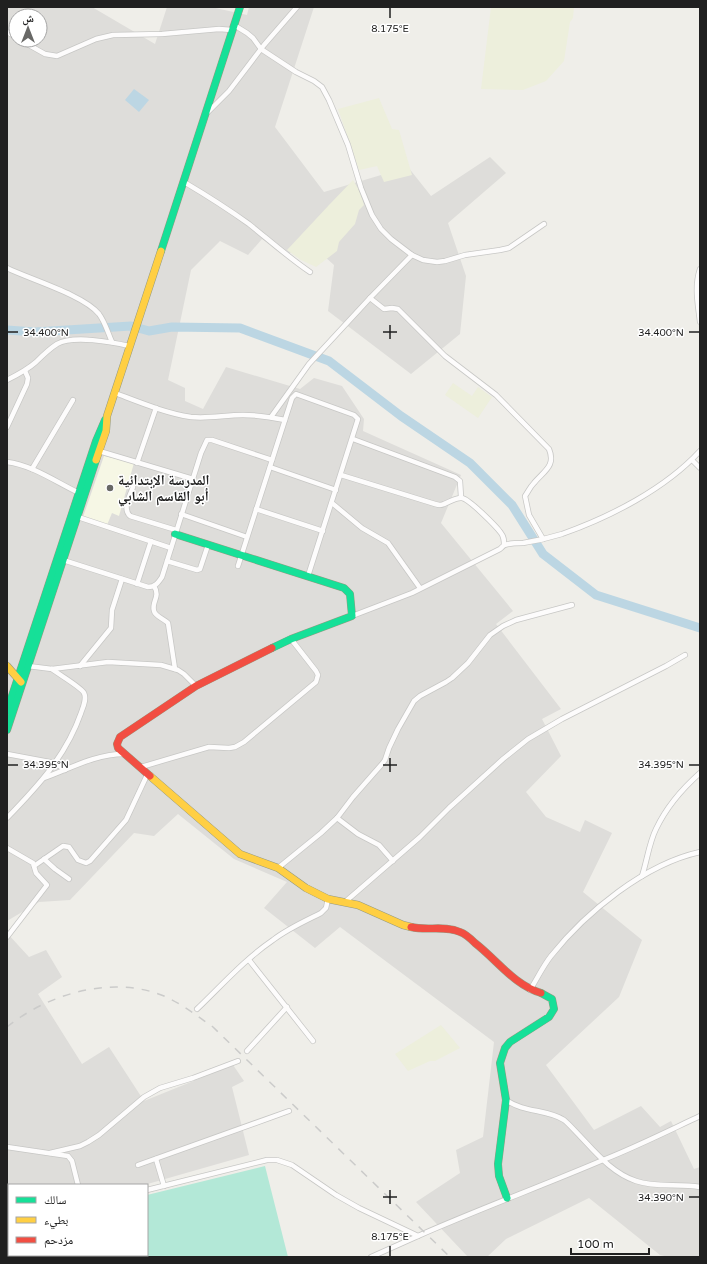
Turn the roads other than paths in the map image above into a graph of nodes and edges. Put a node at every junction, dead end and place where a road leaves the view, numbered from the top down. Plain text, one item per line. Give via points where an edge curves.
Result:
1 (240, 7) edge
2 (297, 7) edge
3 (233, 28) junction
4 (34, 48) edge
5 (261, 49) junction
6 (205, 114) junction
7 (184, 182) junction
8 (544, 224) dead end
9 (412, 255) junction
10 (7, 268) edge
11 (700, 269) edge
12 (310, 272) dead end
13 (370, 298) junction
14 (700, 322) edge
15 (112, 342) junction
16 (129, 346) junction
17 (25, 371) junction
18 (7, 380) edge
19 (114, 393) junction
20 (73, 400) dead end
21 (156, 408) junction
22 (107, 416) junction
23 (271, 417) junction
24 (285, 420) junction
25 (7, 427) edge
26 (353, 439) junction
27 (99, 451) junction
28 (700, 451) edge
29 (272, 460) junction
30 (692, 460) junction
31 (7, 462) edge
32 (137, 463) junction
33 (270, 467) junction
34 (700, 468) edge
35 (32, 469) junction
36 (341, 475) junction
37 (193, 479) junction
38 (133, 487) dead end
39 (336, 490) junction
40 (79, 493) junction
41 (461, 497) junction
42 (332, 503) junction
43 (256, 509) junction
44 (181, 514) junction
45 (78, 516) junction
46 (323, 531) junction
47 (176, 532) junction
48 (247, 537) junction
49 (543, 539) junction
50 (151, 541) junction
51 (208, 545) junction
52 (504, 545) junction
53 (171, 548) junction
54 (241, 556) junction
55 (63, 560) junction
56 (167, 561) junction
57 (238, 566) dead end
58 (308, 576) junction
59 (122, 579) junction
60 (137, 584) junction
61 (154, 586) junction
62 (420, 588) junction
63 (572, 605) dead end
64 (352, 616) junction
65 (291, 639) junction
66 (685, 654) dead end
67 (7, 666) edge
68 (80, 666) junction
69 (26, 668) junction
70 (175, 668) junction
71 (52, 669) junction
72 (20, 681) junction
73 (196, 686) junction
74 (7, 711) edge
75 (7, 730) edge
76 (7, 754) edge
77 (124, 754) junction
78 (55, 763) junction
79 (142, 767) junction
80 (65, 770) junction
81 (148, 773) junction
82 (700, 773) edge
83 (44, 778) junction
84 (7, 818) edge
85 (337, 818) junction
86 (7, 848) edge
87 (700, 852) edge
88 (44, 859) junction
89 (393, 861) junction
90 (34, 866) junction
91 (278, 868) junction
92 (642, 876) junction
93 (69, 879) dead end
94 (328, 899) junction
95 (345, 902) junction
96 (7, 937) edge
97 (248, 960) junction
98 (530, 990) junction
99 (287, 1007) junction
100 (197, 1009) dead end
101 (313, 1041) dead end
102 (247, 1051) dead end
103 (238, 1061) dead end
104 (506, 1100) junction
105 (289, 1111) dead end
106 (700, 1116) edge
107 (7, 1147) edge
108 (50, 1153) junction
109 (156, 1159) junction
110 (603, 1161) junction
111 (138, 1165) dead end
112 (78, 1184) edge
113 (164, 1186) junction
114 (700, 1186) edge
115 (148, 1190) edge
116 (508, 1198) junction
117 (418, 1236) junction
118 (371, 1257) edge

1 - 3 street
2 - 5 street
3 - 4 street via 113,35 96,39 57,56 45,54
3 - 5 street via 247,33
3 - 6 street
5 - 6 street via 229,91
5 - 9 street via 314,81 325,92 348,145 372,215 390,239
6 - 7 street
7 - 12 street via 221,204
7 - 16 street
8 - 9 street via 509,248 437,262
9 - 13 street
10 - 15 street via 90,307 98,314
11 - 14 street via 696,279 696,293
13 - 23 street via 309,364
13 - 49 street via 384,309 398,310 445,356 496,395 549,449 552,457 549,467 525,496 529,515
15 - 16 street
15 - 17 street via 97,340 58,343
16 - 19 street
17 - 18 street
17 - 25 street via 27,384
19 - 21 street
19 - 22 street
20 - 35 street
21 - 23 street via 189,417
21 - 32 street
22 - 27 street via 106,431
22 - 40 street via 100,429
23 - 24 street
24 - 26 street via 293,396 298,394 357,417
24 - 29 street
26 - 36 street
26 - 41 street via 455,477 460,481
27 - 32 street
27 - 45 street
28 - 30 street
29 - 33 street
29 - 37 street via 209,440 206,442
30 - 34 street
30 - 49 street via 625,507 598,520
31 - 35 street
32 - 37 street
33 - 39 street
33 - 43 street
35 - 40 street
36 - 39 street
36 - 41 street via 435,504 443,505
37 - 44 street
38 - 47 street via 126,508 127,513
39 - 42 street
40 - 69 street
41 - 52 street via 502,534
42 - 46 street
42 - 62 street via 362,528 388,543
43 - 46 street
43 - 48 street
44 - 47 street
44 - 48 street
45 - 50 street
45 - 55 street
46 - 58 street
47 - 51 street
47 - 53 street
48 - 54 street
49 - 52 street
50 - 53 street
50 - 60 street
51 - 54 street
51 - 56 street via 200,569
52 - 62 street
53 - 56 street
54 - 57 street
54 - 58 street
55 - 59 street
55 - 69 street
56 - 61 street via 162,577
58 - 64 street via 347,590
59 - 60 street
59 - 68 street via 112,610 111,628
60 - 61 street
61 - 70 street via 157,592 154,610 168,623
62 - 64 street
63 - 85 street via 503,626 446,682 414,701 398,729 385,760
64 - 65 street
65 - 73 street
65 - 79 street via 316,670 316,682 235,747 209,747
66 - 89 street via 528,739
67 - 69 street
67 - 72 street
68 - 70 street via 130,662
68 - 71 street
69 - 71 street
69 - 72 street
70 - 73 street
71 - 78 street via 83,691 85,698 70,741
72 - 74 street
72 - 75 street
73 - 77 street via 120,737 117,744
76 - 78 street
77 - 79 street
77 - 80 street via 94,759
78 - 80 street
78 - 83 street
79 - 81 street
80 - 83 street
81 - 88 street via 126,820 90,861 86,863 78,860 66,846
81 - 91 street via 240,854
82 - 92 street via 664,814 656,830
83 - 84 street
85 - 89 street via 358,834 379,845
85 - 91 street
86 - 90 street via 30,860
87 - 92 street via 660,866
88 - 90 street
88 - 93 street
89 - 95 street
90 - 96 street via 38,875 47,883 47,887
91 - 94 street via 306,888
92 - 98 street via 608,900 571,933 550,957
94 - 95 street
94 - 97 street via 326,908 321,913 274,938
95 - 98 street via 404,925 420,929 452,929 462,932
97 - 99 street
97 - 100 street
98 - 104 street via 552,999 554,1009 546,1020 522,1033 505,1048 500,1063 500,1074
99 - 101 street
99 - 102 street
103 - 108 street via 160,1088 144,1097 88,1142
104 - 110 street via 525,1109 563,1120
104 - 116 street via 498,1164 499,1176
105 - 109 street
106 - 110 street
107 - 108 street
108 - 112 street via 70,1158
109 - 111 street
109 - 113 street
110 - 114 street via 636,1181
110 - 116 street
113 - 115 street
113 - 117 street via 267,1160 277,1160 292,1165 359,1208
116 - 117 street
117 - 118 street

